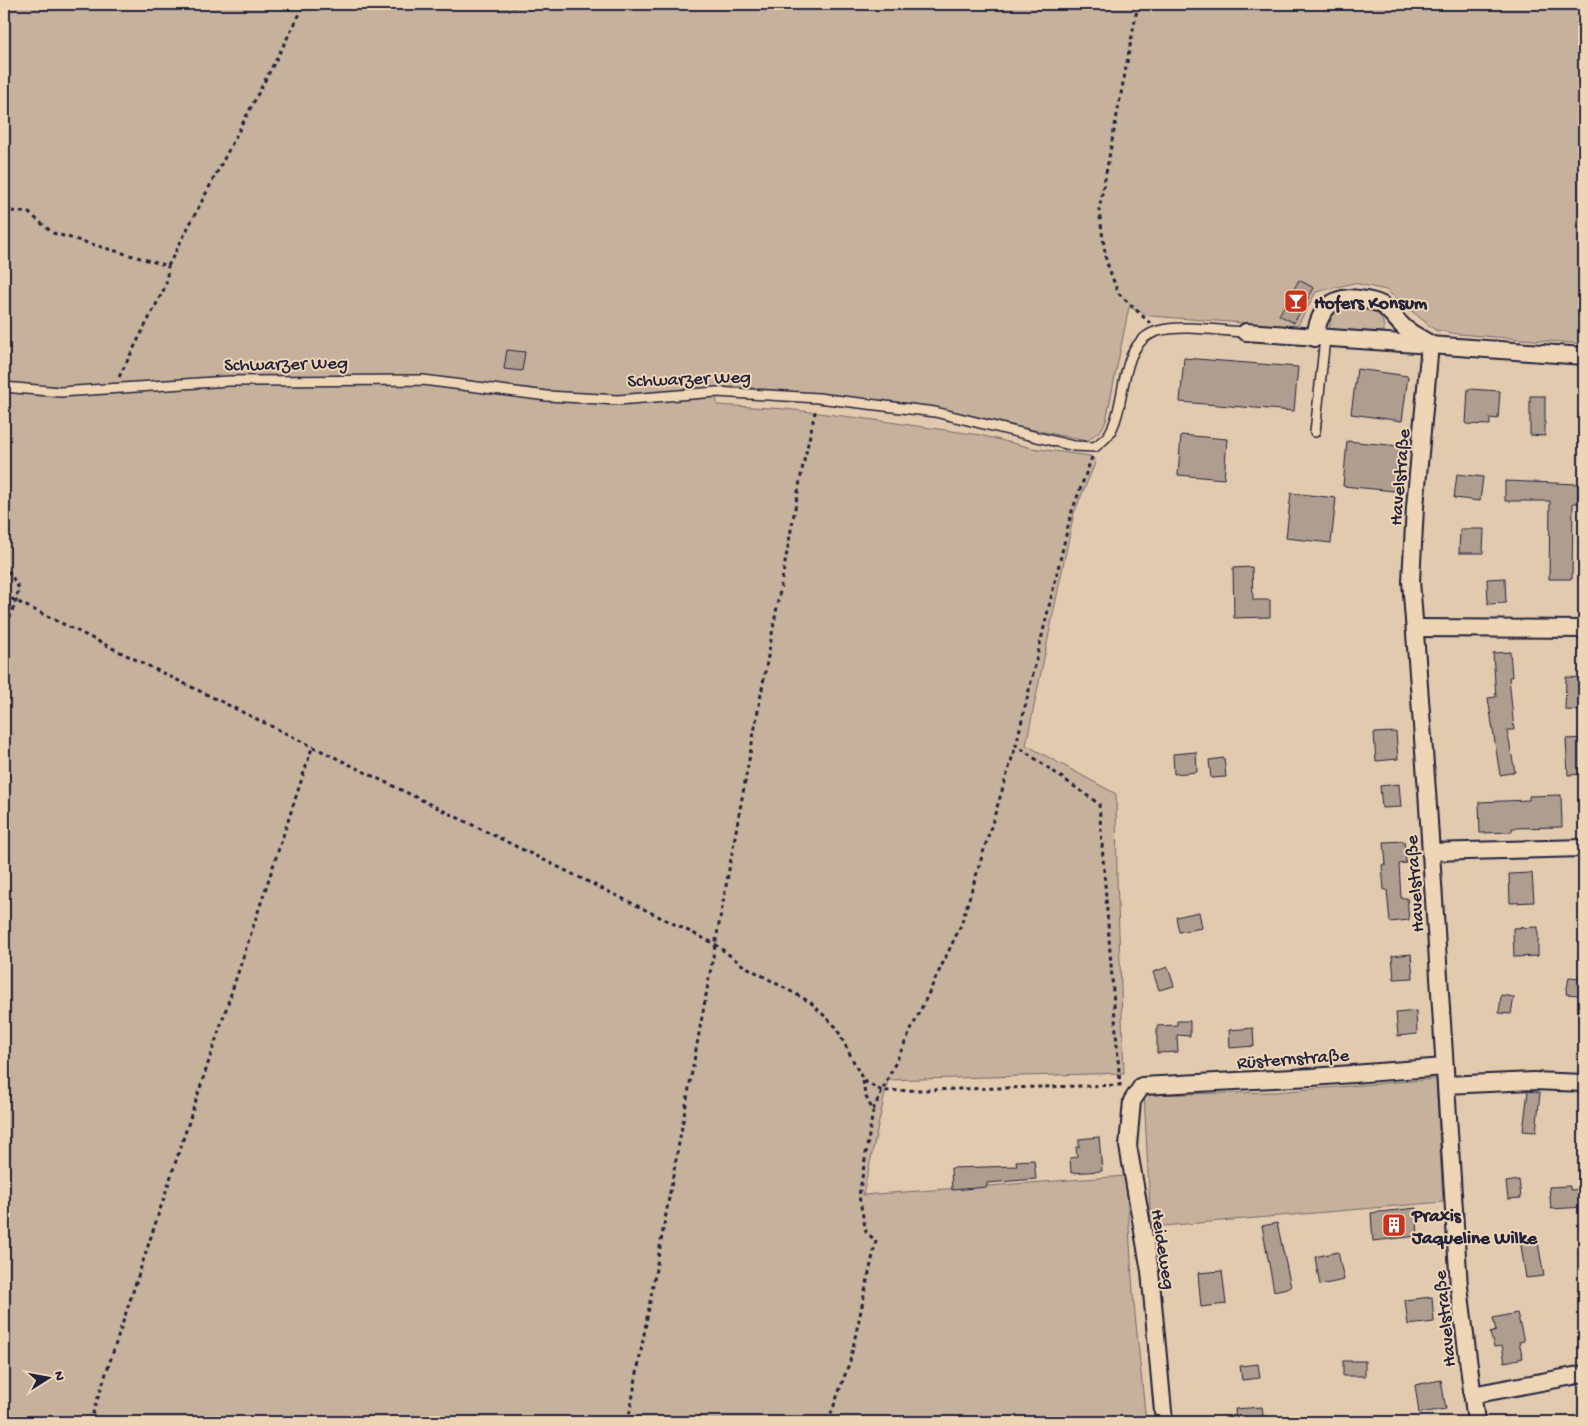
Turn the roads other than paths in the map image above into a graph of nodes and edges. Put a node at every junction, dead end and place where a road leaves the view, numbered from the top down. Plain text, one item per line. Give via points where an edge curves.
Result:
1 (1246, 332) joint
2 (1320, 338) junction
3 (1430, 344) junction
4 (1584, 356) edge
5 (4, 387) edge
6 (1315, 432) dead end
7 (1415, 628) junction
8 (1584, 628) edge
9 (1584, 848) edge
10 (1430, 852) junction
11 (1445, 1066) junction
12 (1584, 1083) edge
13 (1446, 1085) junction
14 (1142, 1086) joint
15 (1584, 1374) edge
16 (1472, 1394) junction
17 (1164, 1422) edge
18 (1476, 1422) edge

1 - 2 street
1 - 5 lane, Schwarzer Weg via 1178,328 1157,331 1144,338 1131,354 1109,435 1095,446 1074,446 935,412 818,398 716,392 609,400 547,396 423,380 228,381 60,392
2 - 3 street
2 - 3 street via 1316,326 1329,303 1356,298 1380,304 1406,329
2 - 6 lane
3 - 4 street
3 - 7 street, Havelstraße via 1411,554
7 - 8 street
7 - 10 street, Havelstraße
9 - 10 street
10 - 11 street, Havelstraße
11 - 13 street, Havelstraße
11 - 14 street, Rüsternstraße
12 - 13 street via 1533,1081
13 - 16 street, Havelstraße via 1458,1278
14 - 17 street, Heideweg via 1132,1101 1128,1146 1150,1271
15 - 16 street
16 - 18 street, Havelstraße

